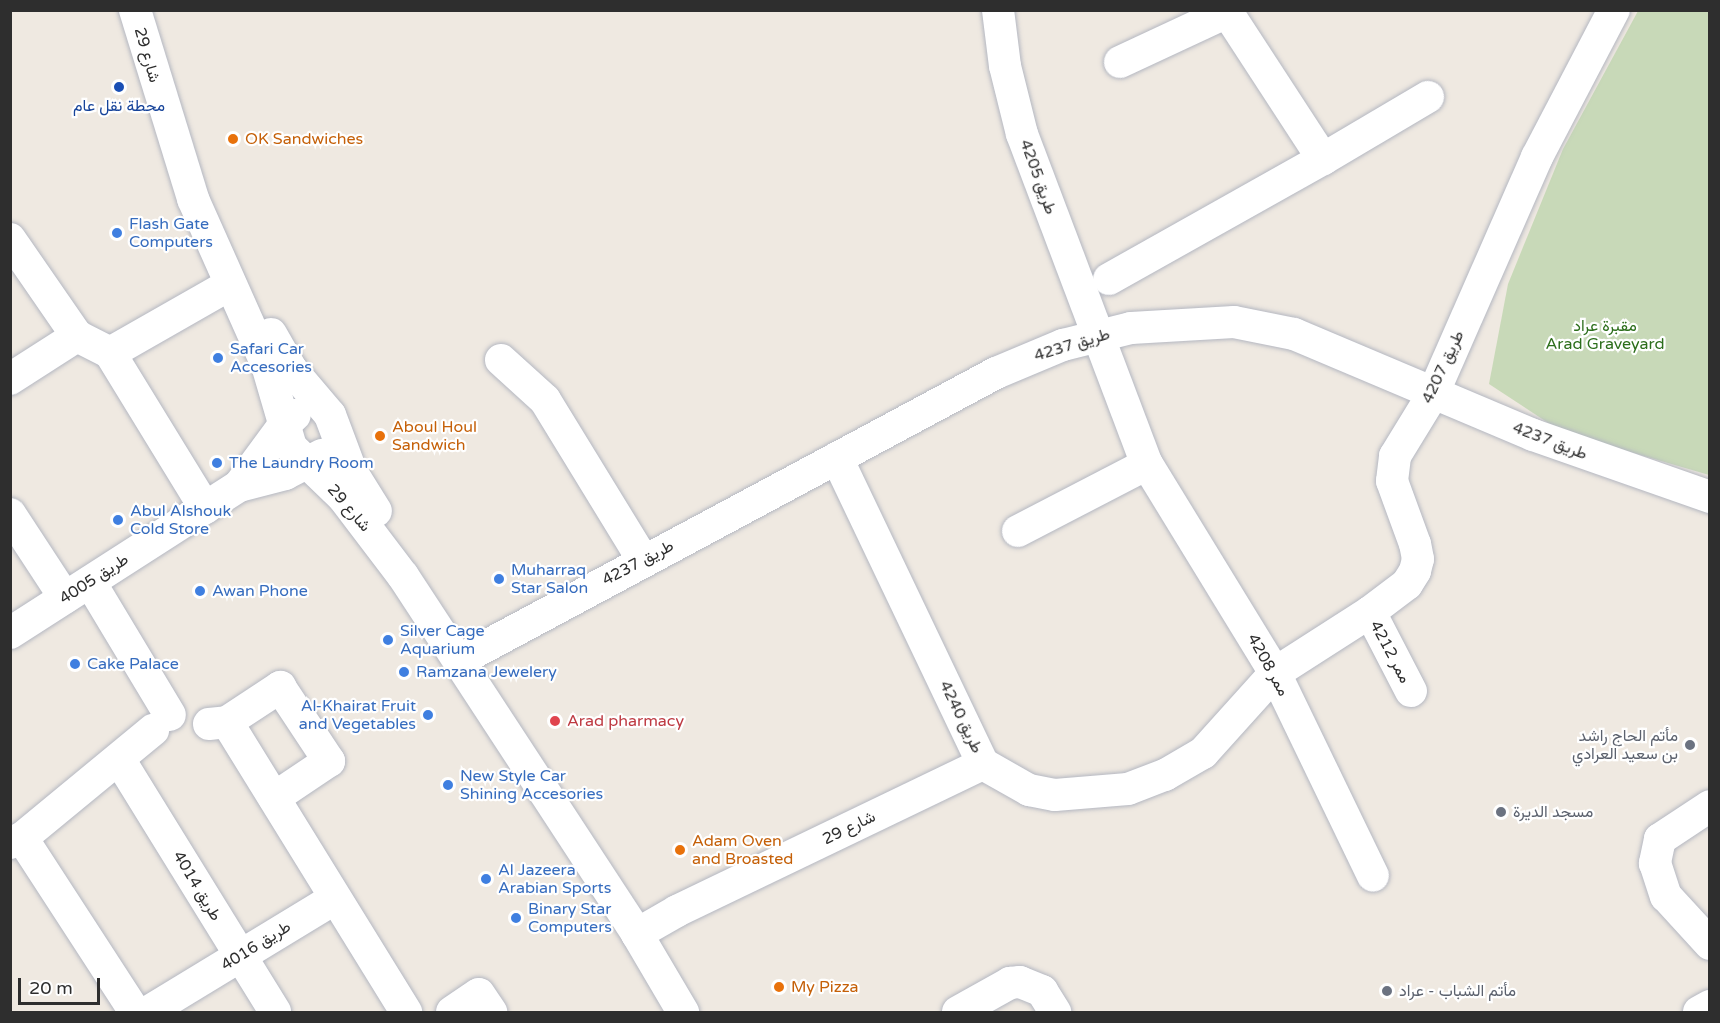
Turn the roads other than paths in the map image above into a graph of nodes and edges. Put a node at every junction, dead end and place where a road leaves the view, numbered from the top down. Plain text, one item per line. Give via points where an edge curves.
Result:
1 (135, 10) edge
2 (153, 10) edge
3 (1614, 10) edge
4 (1000, 11) edge
5 (1226, 12) edge
6 (1120, 62) dead end
7 (1428, 97) dead end
8 (1323, 159) junction
9 (10, 239) edge
10 (1109, 279) dead end
11 (229, 285) junction
12 (1097, 335) junction
13 (77, 336) junction
14 (110, 353) junction
15 (501, 360) dead end
16 (10, 379) edge
17 (1433, 394) junction
18 (322, 405) junction
19 (283, 426) junction
20 (340, 440) junction
21 (837, 458) junction
22 (1148, 464) junction
23 (306, 465) junction
24 (239, 486) junction
25 (1710, 497) edge
26 (205, 508) junction
27 (10, 514) edge
28 (1018, 531) dead end
29 (643, 560) junction
30 (78, 590) junction
31 (1370, 612) junction
32 (10, 633) edge
33 (467, 656) junction
34 (1275, 673) junction
35 (1411, 691) dead end
36 (119, 759) junction
37 (983, 764) junction
38 (274, 798) junction
39 (1710, 806) edge
40 (16, 841) edge
41 (1372, 876) dead end
42 (334, 899) junction
43 (644, 930) junction
44 (1710, 944) edge
45 (240, 956) junction
46 (1710, 1006) edge
47 (135, 1012) edge
48 (148, 1012) edge
49 (275, 1012) edge
50 (406, 1012) edge
51 (452, 1012) edge
52 (491, 1012) edge
53 (683, 1012) edge
54 (701, 1012) edge
55 (958, 1012) edge
56 (1055, 1012) edge
57 (1699, 1012) edge

1 - 11 street, شارع 29 via 175,149
2 - 18 street, شارع 29 via 188,143 221,230 283,356
3 - 17 street, طريق 4207 via 1537,157
4 - 12 street, طريق 4205 via 1005,66 1022,134
5 - 6 street
5 - 8 street
7 - 8 street
8 - 10 street
9 - 13 street
11 - 14 street
11 - 19 street, شارع 29 via 267,365
12 - 17 street, طريق 4237 via 1165,324 1234,322 1294,334
12 - 21 street, طريق 4237 via 996,373
12 - 22 street, ممر 4208
13 - 14 street
13 - 16 street
14 - 26 street
15 - 29 street via 545,400
17 - 25 street, طريق 4237 via 1616,466
17 - 31 street, طريق 4207 via 1395,456 1392,470 1392,481 1415,544 1415,571 1407,584
18 - 19 street, طريق 4005 via 301,412
18 - 20 street, شارع 29
19 - 23 street, شارع 29 via 291,447
19 - 24 street, طريق 4005
20 - 23 street, طريق 4005
20 - 33 street, شارع 29 via 360,488
21 - 29 street, طريق 4237
21 - 37 street, طريق 4240
22 - 28 street
22 - 34 street, ممر 4208
23 - 24 street, طريق 4005
23 - 33 street, شارع 29 via 352,507
24 - 26 street, طريق 4005
26 - 30 street, طريق 4005
27 - 30 street
29 - 33 street, طريق 4237
30 - 32 street, طريق 4005
30 - 36 street via 161,723
31 - 34 street, طريق 4207
31 - 35 street, ممر 4212
33 - 43 street, شارع 29
34 - 37 street, طريق 4240 via 1203,753 1165,775 1128,789 1055,795 1029,790
34 - 41 street, ممر 4208
36 - 40 street
36 - 45 street, طريق 4014
37 - 43 street, شارع 29
38 - 38 street via 329,761 280,687 218,723
38 - 42 street
39 - 44 street via 1660,839 1655,863 1666,896
40 - 47 street
42 - 45 street, طريق 4016
42 - 50 street
43 - 53 street, شارع 29
43 - 54 street, شارع 29
45 - 48 street, طريق 4016
45 - 49 street, طريق 4014
46 - 57 street
51 - 52 street via 479,994
55 - 56 street via 1010,982 1020,982 1042,991

